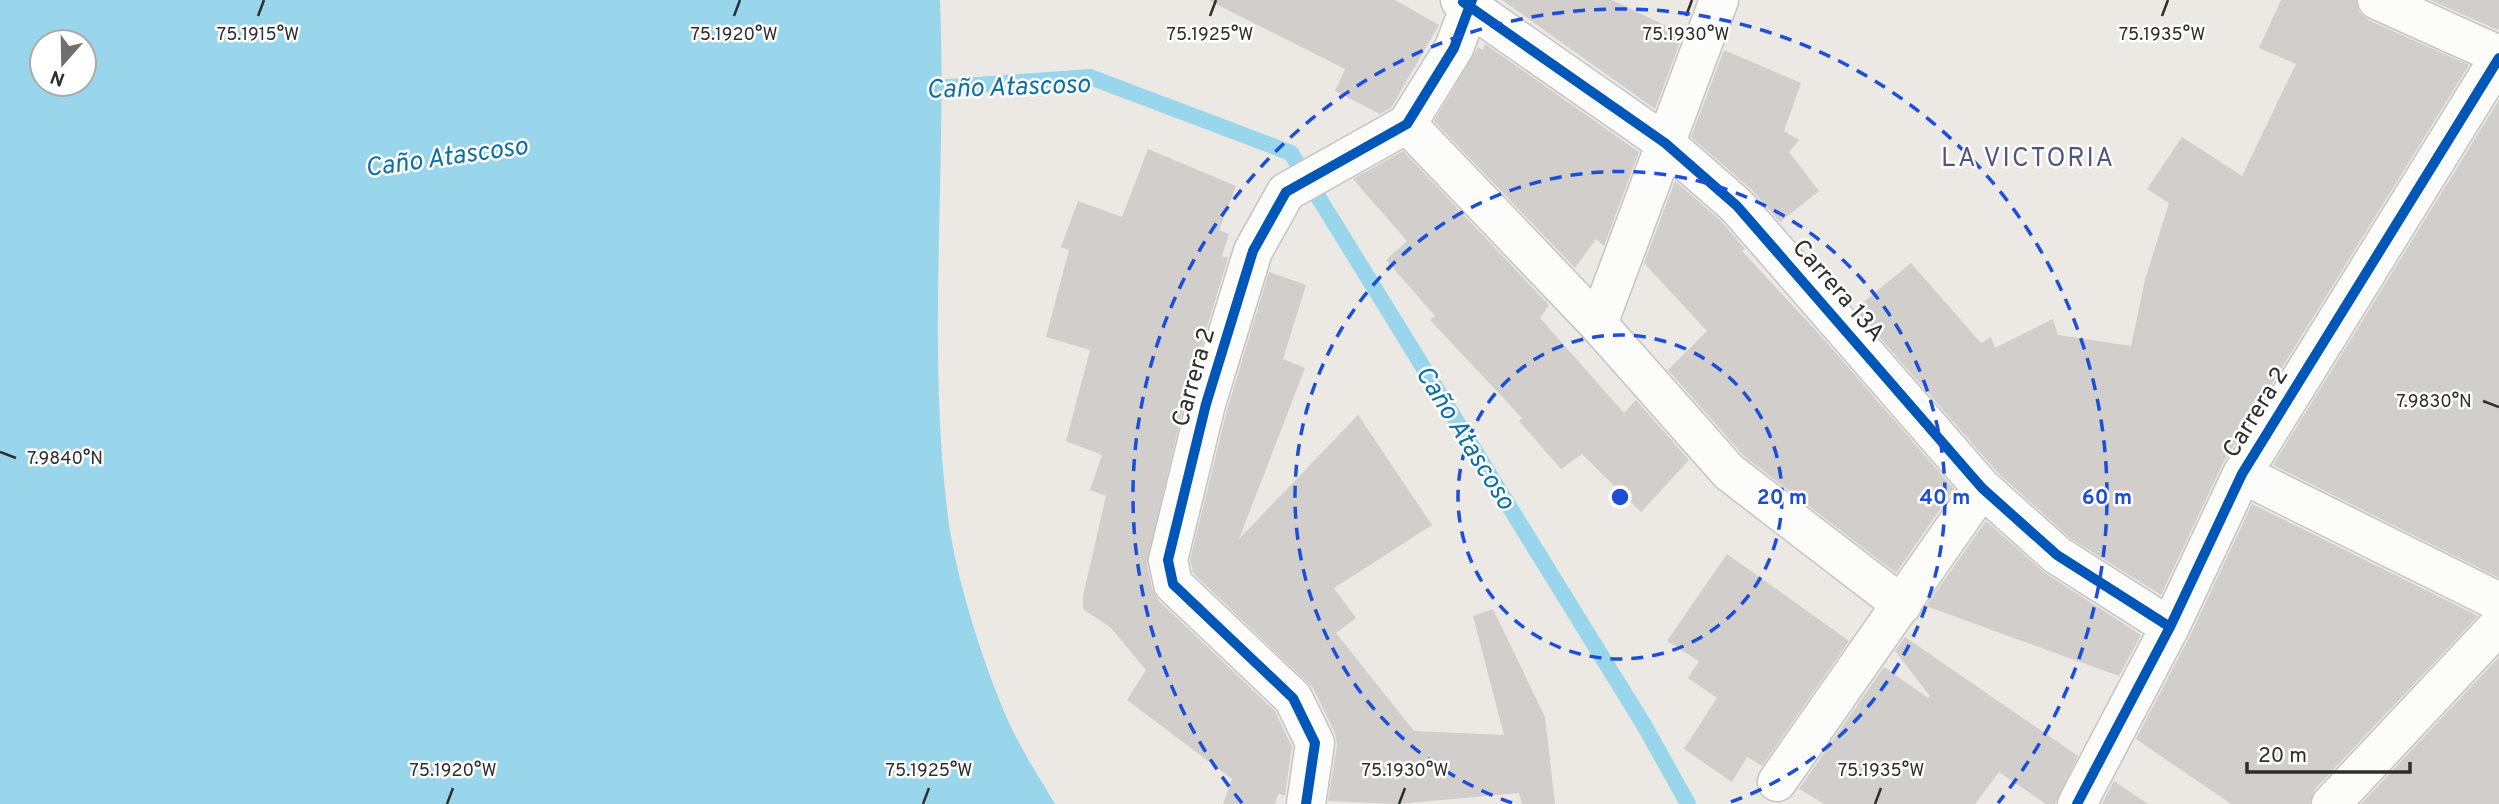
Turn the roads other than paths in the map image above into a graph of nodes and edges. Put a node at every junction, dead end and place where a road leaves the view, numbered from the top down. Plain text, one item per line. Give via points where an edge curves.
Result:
1 (1719, 0) edge
2 (2377, 0) edge
3 (1467, 2) edge
4 (2499, 57) edge
5 (1407, 124) junction
6 (1665, 143) junction
7 (1598, 324) junction
8 (2242, 474) junction
9 (1982, 488) junction
10 (2499, 601) edge
11 (1902, 605) junction
12 (2499, 625) edge
13 (2170, 627) junction
14 (1777, 782) dead end
15 (1306, 804) edge
16 (2077, 804) edge
17 (2331, 804) edge

1 - 6 street
2 - 4 street
3 - 5 street, Carrera 2 via 1454,48
3 - 6 street, Carrera 13A
4 - 8 street, Carrera 2
5 - 7 street
5 - 15 street, Carrera 2 via 1286,192 1253,251 1206,404 1168,560 1173,584 1293,698 1315,743
6 - 7 street
6 - 9 street, Carrera 13A via 1738,206
7 - 11 street via 1729,472
8 - 10 street
8 - 13 street, Carrera 2
9 - 11 street
9 - 13 street, Carrera 13A via 2057,555
11 - 14 street
12 - 17 street
13 - 16 street, Carrera 2

